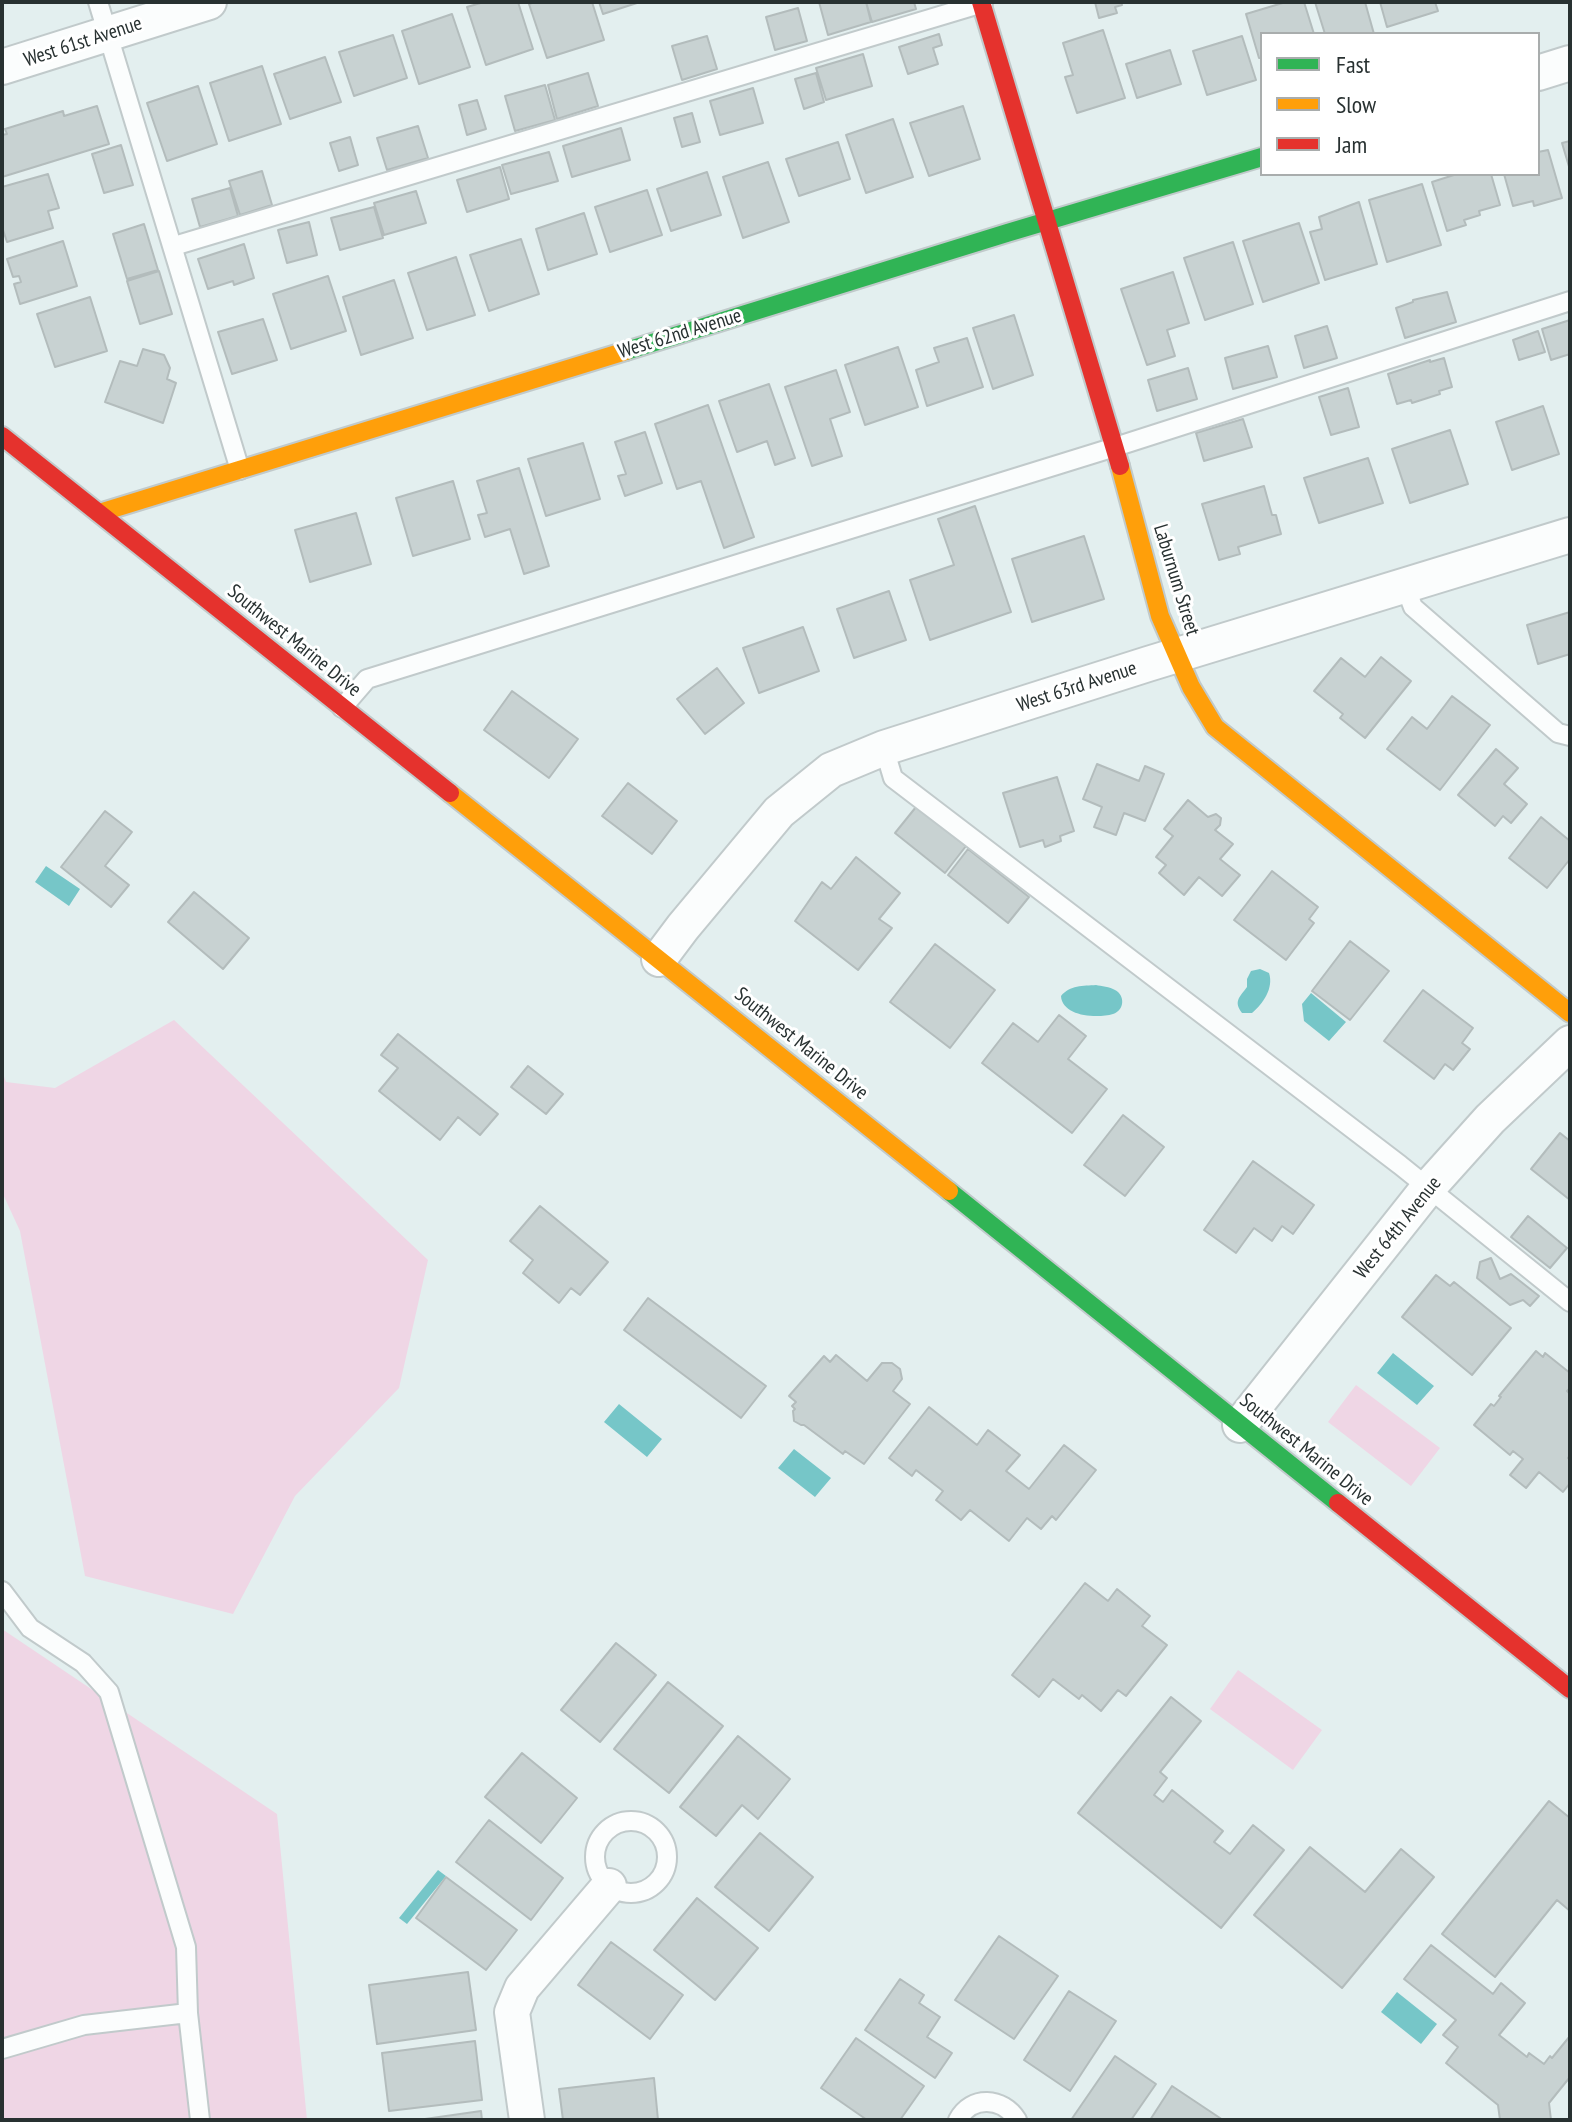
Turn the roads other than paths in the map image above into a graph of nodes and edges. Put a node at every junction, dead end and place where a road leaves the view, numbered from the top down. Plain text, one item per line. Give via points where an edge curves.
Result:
1 (209, 2) edge
2 (983, 3) edge
3 (103, 18) edge
4 (1570, 63) edge
5 (2, 67) edge
6 (1540, 72) edge
7 (1260, 158) edge
8 (1048, 221) junction
9 (174, 246) junction
10 (1570, 301) edge
11 (2, 436) edge
12 (1115, 447) junction
13 (240, 470) junction
14 (99, 513) junction
15 (1570, 535) edge
16 (1405, 586) junction
17 (1177, 656) junction
18 (342, 708) junction
19 (1570, 736) edge
20 (884, 748) junction
21 (659, 959) junction
22 (1570, 1013) edge
23 (1570, 1043) edge
24 (1428, 1188) junction
25 (1570, 1302) edge
26 (1240, 1425) junction
27 (2, 1591) edge
28 (1570, 1689) edge
29 (609, 1886) dead end
30 (188, 2013) junction
31 (2, 2049) edge
32 (200, 2120) edge
33 (527, 2120) edge
34 (958, 2120) edge
35 (1017, 2120) edge

1 - 3 street, West 61st Avenue
2 - 8 street, Laburnum Street
2 - 9 lane
3 - 5 street, West 61st Avenue
3 - 9 lane
4 - 6 street
7 - 8 street, West 62nd Avenue
8 - 12 street, Laburnum Street
8 - 13 street, West 62nd Avenue
9 - 13 lane
10 - 12 lane
11 - 14 street, Southwest Marine Drive
12 - 17 street, Laburnum Street via 1160,616
12 - 18 lane via 367,679
13 - 14 street, West 62nd Avenue
14 - 18 street, Southwest Marine Drive
15 - 16 street, West 63rd Avenue
16 - 17 street, West 63rd Avenue
16 - 19 lane via 1413,607 1558,733
17 - 20 street, West 63rd Avenue
17 - 22 street, Laburnum Street via 1215,727
18 - 21 street, Southwest Marine Drive
20 - 21 street, West 63rd Avenue via 831,770 779,812
20 - 24 lane via 893,778
21 - 26 street, Southwest Marine Drive
23 - 24 street, West 64th Avenue
24 - 25 lane
24 - 26 street, West 64th Avenue
26 - 28 street, Southwest Marine Drive
27 - 30 lane via 30,1628 83,1663 109,1692 186,1947
29 - 33 street via 522,1988 512,2012
30 - 31 lane via 84,2025
30 - 32 lane
34 - 35 lane via 968,2107 989,2101 1009,2109

